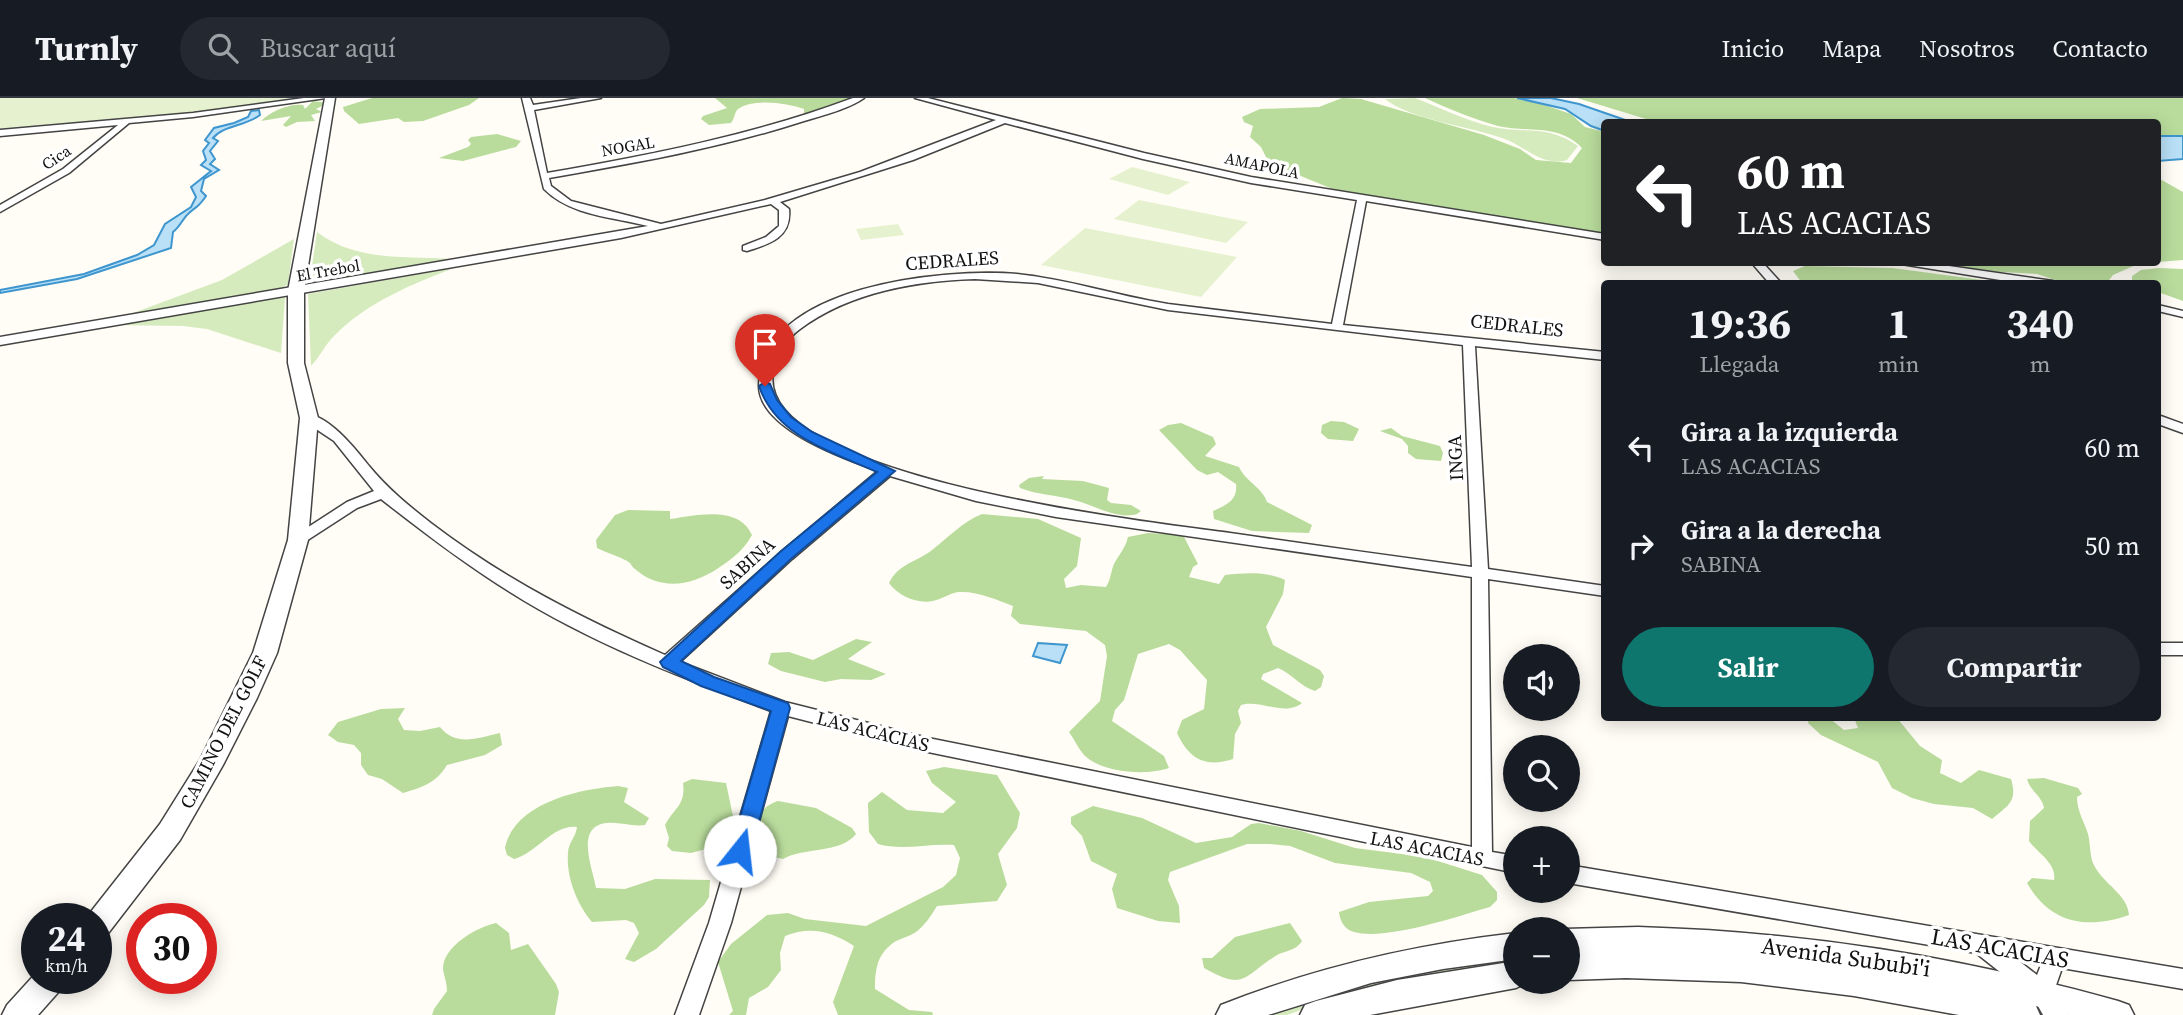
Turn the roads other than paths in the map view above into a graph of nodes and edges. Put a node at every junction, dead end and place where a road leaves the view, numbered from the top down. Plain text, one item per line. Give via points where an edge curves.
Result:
1 (322, 98) edge
2 (330, 98) edge
3 (597, 98) edge
4 (860, 98) edge
5 (919, 98) edge
6 (528, 103) edge
7 (1004, 120) junction
8 (125, 123) junction
9 (0, 133) edge
10 (544, 176) junction
11 (1362, 199) junction
12 (773, 201) junction
13 (0, 209) edge
14 (660, 227) junction
15 (1601, 236) edge
16 (747, 248) dead end
17 (1760, 266) edge
18 (1923, 266) edge
19 (1773, 280) edge
20 (2024, 280) edge
21 (296, 291) junction
22 (2161, 309) edge
23 (2183, 314) edge
24 (1337, 326) junction
25 (0, 341) edge
26 (1469, 341) junction
27 (1601, 356) edge
28 (309, 418) junction
29 (2161, 420) edge
30 (2183, 429) edge
31 (887, 471) junction
32 (383, 493) junction
33 (298, 540) junction
34 (1480, 573) junction
35 (1601, 590) edge
36 (2161, 649) edge
37 (2181, 651) edge
38 (669, 662) junction
39 (781, 708) junction
40 (1482, 859) junction
41 (1503, 863) edge
42 (1580, 876) edge
43 (112, 906) edge
44 (1580, 941) edge
45 (1982, 945) junction
46 (1503, 948) edge
47 (2054, 958) junction
48 (1580, 967) edge
49 (1503, 976) edge
50 (2183, 979) edge
51 (37, 994) edge
52 (2041, 1007) edge
53 (18, 1015) edge
54 (687, 1015) edge
55 (1232, 1015) edge
56 (1316, 1015) edge
57 (2119, 1015) edge

1 - 8 street
2 - 21 street, CAMINO DEL GOLF
3 - 6 street
4 - 10 street, NOGAL via 718,144
5 - 7 street, AMAPOLA
6 - 10 street
7 - 11 street, AMAPOLA via 1251,180
7 - 12 street, El Trebol via 876,172
8 - 9 street
8 - 13 street, Cica via 66,172
10 - 14 street via 547,187 573,204
11 - 15 street, AMAPOLA
11 - 24 street
12 - 14 street, El Trebol
12 - 16 street via 784,209 786,225 772,238
14 - 21 street, El Trebol
17 - 19 street
18 - 20 street
21 - 25 street, El Trebol
21 - 28 street, CAMINO DEL GOLF via 296,363
22 - 23 street
24 - 26 street, CEDRALES
24 - 31 street, CEDRALES via 1164,307 1007,277 936,278 869,292 827,307 784,337 767,361 765,386 778,411 807,435
26 - 27 street, CEDRALES
26 - 34 street, INGA
28 - 32 street, LAS ACACIAS via 338,438
28 - 33 street, CAMINO DEL GOLF
29 - 30 street
31 - 34 street, CEDRALES via 1025,507
31 - 38 street, SABINA
32 - 33 street via 352,505
32 - 38 street, LAS ACACIAS via 452,547 518,590 593,630
33 - 43 street, CAMINO DEL GOLF via 265,653 245,698 170,832
34 - 35 street, CEDRALES
34 - 40 street
36 - 37 street
38 - 39 street, LAS ACACIAS
39 - 40 street, LAS ACACIAS via 1024,766
39 - 54 street via 720,923
40 - 41 street, LAS ACACIAS
42 - 45 street, LAS ACACIAS
44 - 52 street, Avenida Sububi'i via 1676,939 1805,948 1917,966
45 - 47 street, LAS ACACIAS
45 - 52 street
46 - 55 street via 1384,967 1306,987
47 - 50 street, LAS ACACIAS
47 - 52 street
48 - 52 street, Avenida Sububi'i via 1689,965 1785,972
49 - 56 street via 1397,994
51 - 53 street
52 - 57 street, Avenida Sububi'i

